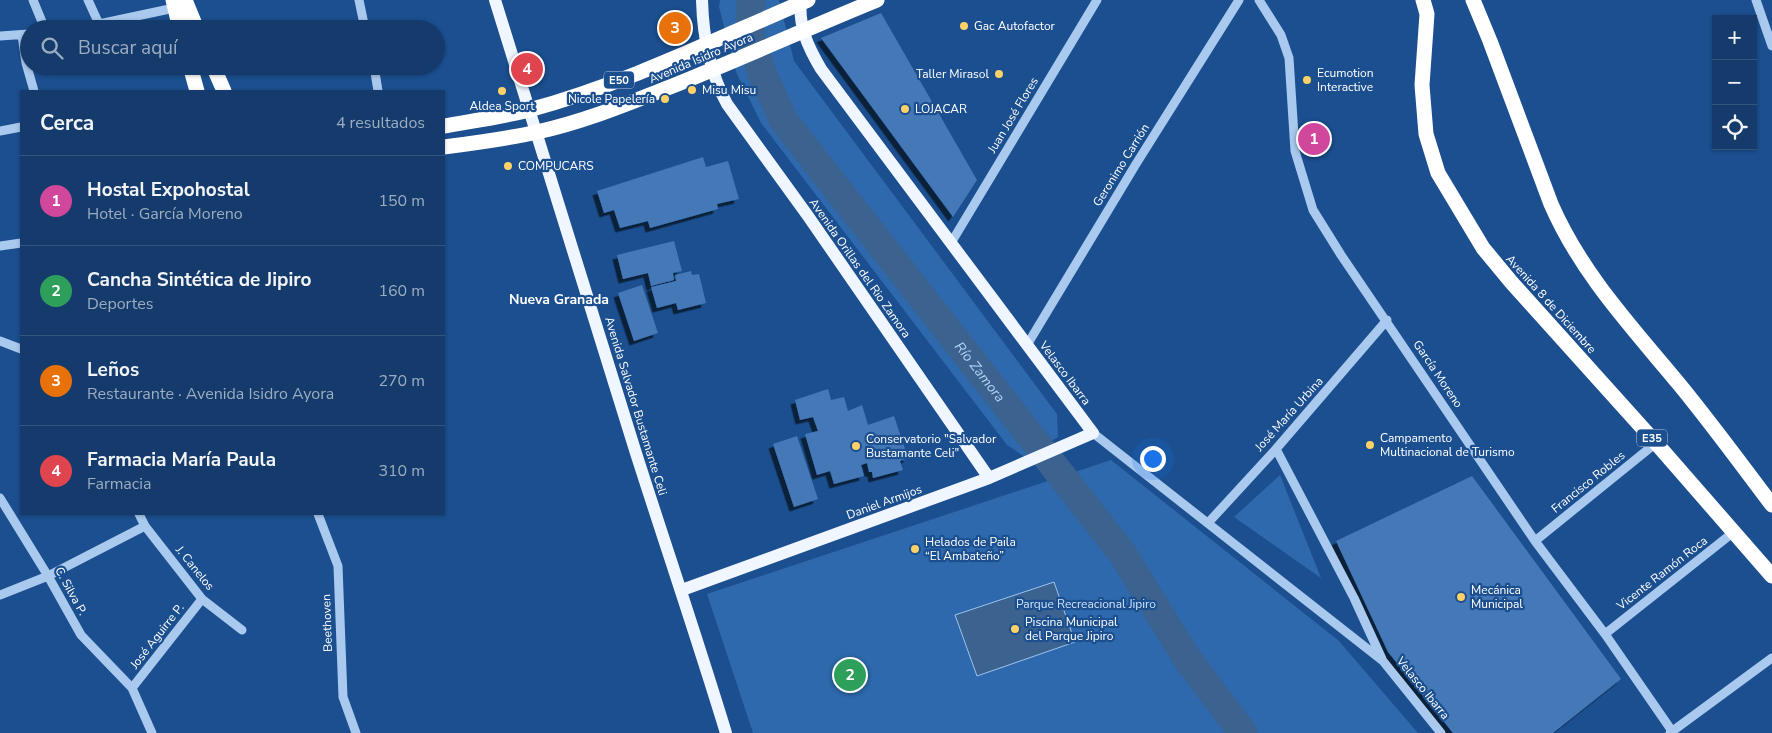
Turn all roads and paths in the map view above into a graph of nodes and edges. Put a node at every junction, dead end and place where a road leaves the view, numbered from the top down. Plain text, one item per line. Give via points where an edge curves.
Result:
1 (33, 0) edge
2 (88, 0) edge
3 (359, 0) edge
4 (495, 0) edge
5 (702, 0) edge
6 (876, 0) edge
7 (1097, 0) edge
8 (1239, 0) edge
9 (1259, 0) edge
10 (1423, 0) edge
11 (1473, 0) edge
12 (1756, 0) edge
13 (803, 1) edge
14 (180, 3) edge
15 (41, 20) edge
16 (97, 20) edge
17 (114, 20) edge
18 (180, 20) edge
19 (191, 20) edge
20 (363, 20) edge
21 (797, 33) junction
22 (20, 35) edge
23 (0, 36) edge
24 (711, 43) junction
25 (1772, 46) edge
26 (716, 69) junction
27 (29, 75) edge
28 (193, 75) edge
29 (217, 75) edge
30 (375, 75) edge
31 (34, 90) edge
32 (197, 90) edge
33 (224, 90) edge
34 (378, 90) edge
35 (530, 110) junction
36 (445, 126) edge
37 (20, 127) edge
38 (0, 131) edge
39 (537, 132) junction
40 (445, 147) edge
41 (20, 243) edge
42 (951, 243) junction
43 (0, 246) edge
44 (1387, 320) junction
45 (0, 341) edge
46 (1027, 345) junction
47 (20, 348) edge
48 (1093, 434) junction
49 (1656, 443) junction
50 (1276, 450) junction
51 (989, 478) junction
52 (0, 498) edge
53 (1772, 505) edge
54 (140, 515) edge
55 (315, 515) edge
56 (1208, 523) junction
57 (145, 526) junction
58 (1735, 532) junction
59 (1535, 541) junction
60 (48, 576) junction
61 (1772, 576) edge
62 (682, 590) junction
63 (0, 595) edge
64 (202, 599) junction
65 (242, 630) dead end
66 (1604, 634) junction
67 (1772, 658) edge
68 (1383, 661) junction
69 (132, 688) junction
70 (1671, 732) edge
71 (152, 733) edge
72 (356, 733) edge
73 (726, 733) edge
74 (1441, 733) edge

1 - 15 street
2 - 16 street
3 - 20 street
4 - 35 main road, Avenida Salvador Bustamante Celi
5 - 24 main road, Avenida Orillas del Rio Zamora
6 - 21 highway, Avenida Isidro Ayora / E50
7 - 42 street, Juan José Flores
8 - 46 street, Geronimo Carrión
9 - 44 street, García Moreno via 1281,34 1289,58 1294,151 1313,210
10 - 49 highway, Avenida 8 de Diciembre / E35 via 1427,14 1422,85 1426,134 1438,173 1488,255
11 - 53 highway via 1551,204 1581,261
12 - 25 street
13 - 21 main road
13 - 24 highway, Avenida Isidro Ayora / E50
14 - 17 street
14 - 18 highway
14 - 19 highway
21 - 26 highway, Avenida Isidro Ayora / E50
21 - 42 main road, Velasco Ibarra
22 - 23 street
24 - 26 main road, Avenida Orillas del Rio Zamora
24 - 35 highway, Avenida Isidro Ayora / E50 via 619,80
26 - 39 highway, Avenida Isidro Ayora / E50 via 626,105
26 - 51 main road, Avenida Orillas del Rio Zamora via 718,87 727,104
27 - 31 street
28 - 32 highway
29 - 33 highway
30 - 34 street
35 - 36 highway, Avenida Isidro Ayora / E50
35 - 39 main road, Avenida Salvador Bustamante Celi
37 - 38 street
39 - 40 highway, Avenida Isidro Ayora / E50
39 - 62 main road, Avenida Salvador Bustamante Celi
41 - 43 street
42 - 46 main road, Velasco Ibarra
44 - 50 street, José María Urbina
44 - 59 street, García Moreno
45 - 47 street
46 - 48 main road, Velasco Ibarra
48 - 51 main road, Daniel Armijos
48 - 56 street, Velasco Ibarra
49 - 58 highway, Avenida 8 de Diciembre / E35
49 - 59 street, Francisco Robles
50 - 56 street, José María Urbina
50 - 68 street, Velasco Ibarra via 1354,598
51 - 62 main road, Daniel Armijos
52 - 60 street, C. Silva P.
54 - 57 street, J. Canelos
55 - 72 street, Beethoven via 338,566 343,697
56 - 68 street, Velasco Ibarra
57 - 60 street
57 - 64 street, J. Canelos
58 - 61 highway, Avenida 8 de Diciembre / E35
58 - 66 street, Vicente Ramón Roca
59 - 66 street, García Moreno
60 - 63 street
60 - 69 street, C. Silva P. via 81,635
62 - 73 main road, Avenida Salvador Bustamante Celi
64 - 65 street, J. Canelos
64 - 69 street, José Aguirre P.
66 - 70 street, García Moreno
67 - 70 street
68 - 74 street, Velasco Ibarra
69 - 71 street, C. Silva P.

